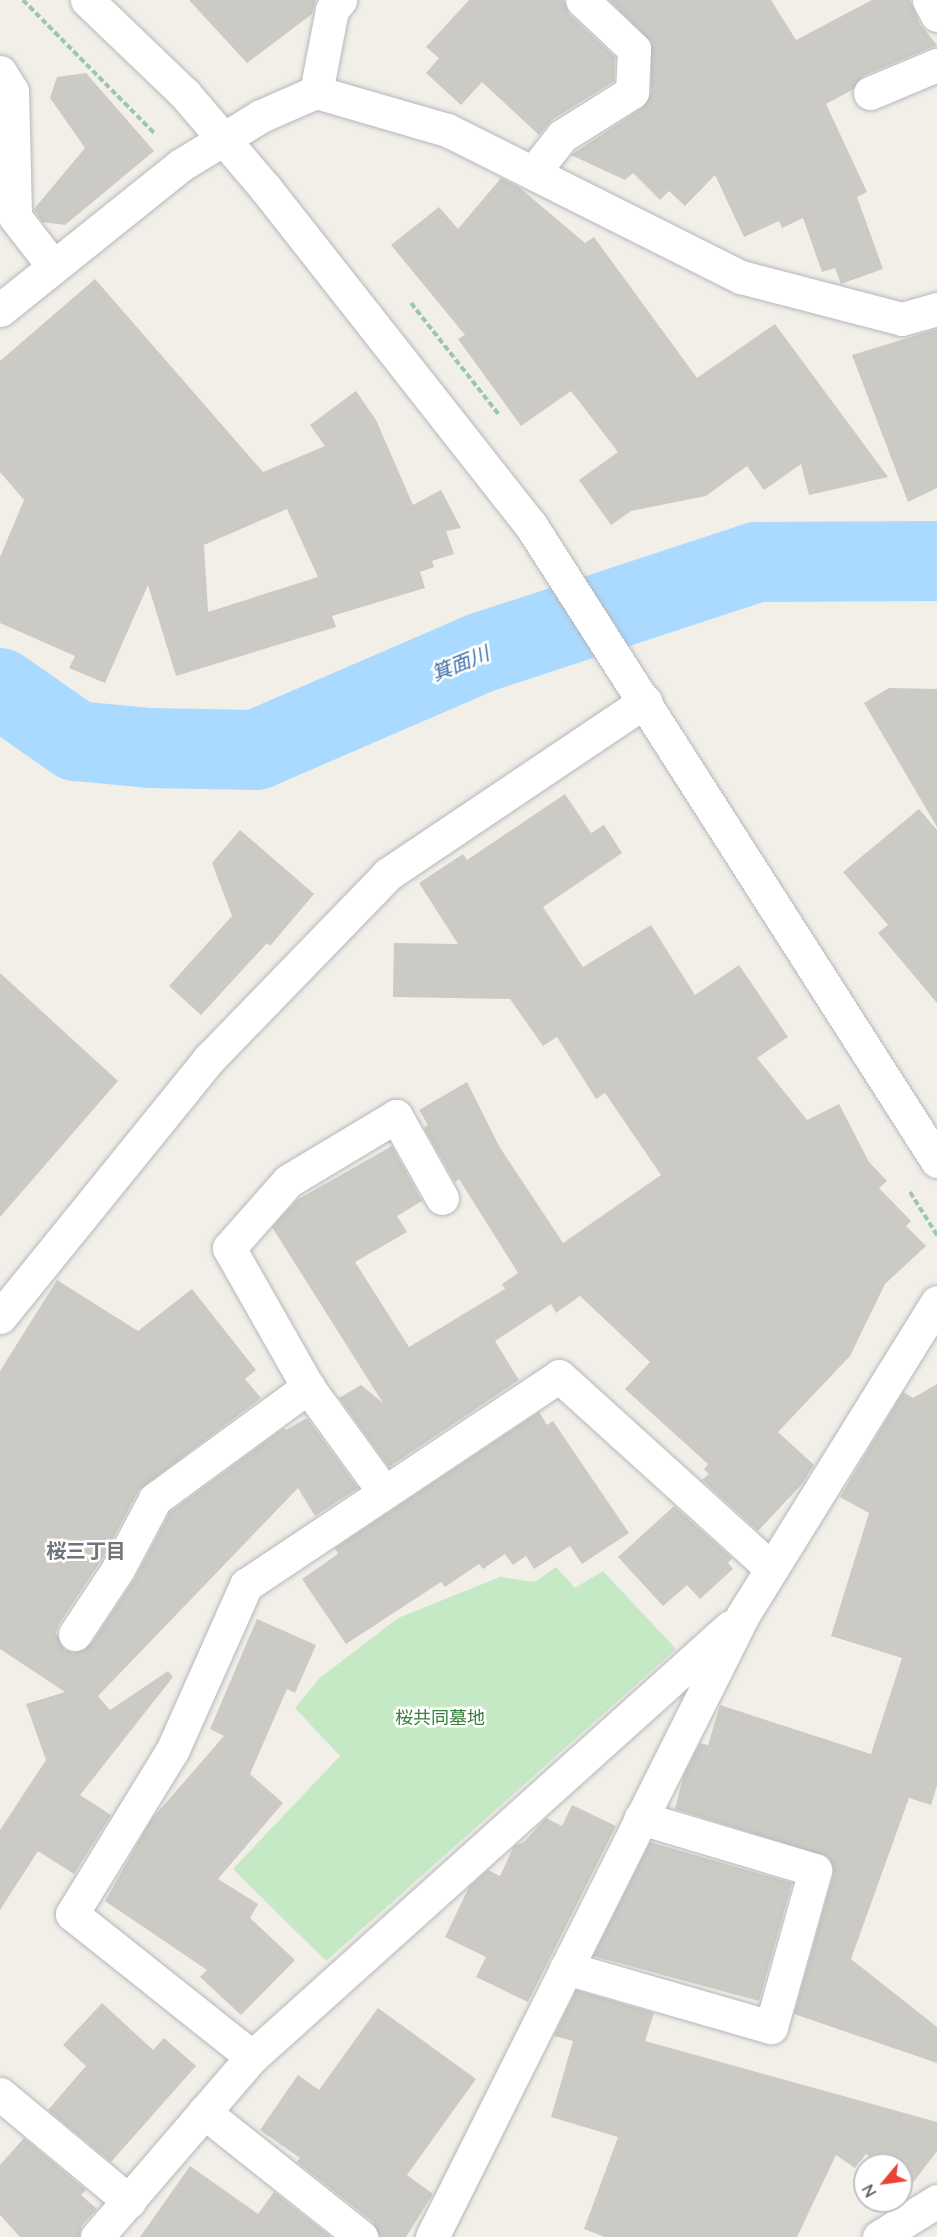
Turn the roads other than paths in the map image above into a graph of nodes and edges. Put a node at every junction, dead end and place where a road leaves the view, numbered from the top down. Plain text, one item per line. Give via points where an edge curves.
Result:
1 (87, 0) edge
2 (340, 0) edge
3 (582, 0) edge
4 (928, 0) edge
5 (937, 15) edge
6 (937, 65) edge
7 (0, 72) edge
8 (316, 92) junction
9 (870, 93) dead end
10 (222, 138) junction
11 (533, 173) junction
12 (54, 266) junction
13 (937, 309) edge
14 (0, 310) edge
15 (645, 701) junction
16 (937, 1161) edge
17 (442, 1198) dead end
18 (937, 1302) edge
19 (0, 1317) edge
20 (308, 1388) junction
21 (384, 1492) junction
22 (772, 1569) junction
23 (743, 1615) junction
24 (75, 1634) dead end
25 (641, 1818) junction
26 (566, 1968) junction
27 (252, 2057) junction
28 (0, 2094) edge
29 (204, 2112) junction
30 (937, 2201) edge
31 (129, 2202) junction
32 (97, 2237) edge
33 (361, 2237) edge
34 (432, 2237) edge
35 (879, 2237) edge

1 - 10 street via 185,94
2 - 8 street via 332,10
3 - 11 street via 634,49 632,92 561,136
4 - 5 street
6 - 9 street
7 - 12 street via 12,91 15,217
8 - 10 street
8 - 11 street via 447,130
10 - 12 street
10 - 15 street via 530,524
11 - 13 street via 741,277 902,319
12 - 14 street
15 - 16 street
15 - 19 street via 388,874 210,1058
17 - 20 street via 396,1116 288,1181 229,1248
18 - 22 street
20 - 21 street
20 - 24 street via 155,1499 118,1569
21 - 22 street via 559,1376
21 - 27 street via 246,1586 173,1749 72,1914
22 - 23 street
23 - 25 street
23 - 27 street
25 - 26 street
25 - 26 street via 814,1870 771,2027
26 - 34 street
27 - 29 street
28 - 31 street
29 - 31 street
29 - 33 street
30 - 35 street
31 - 32 street

